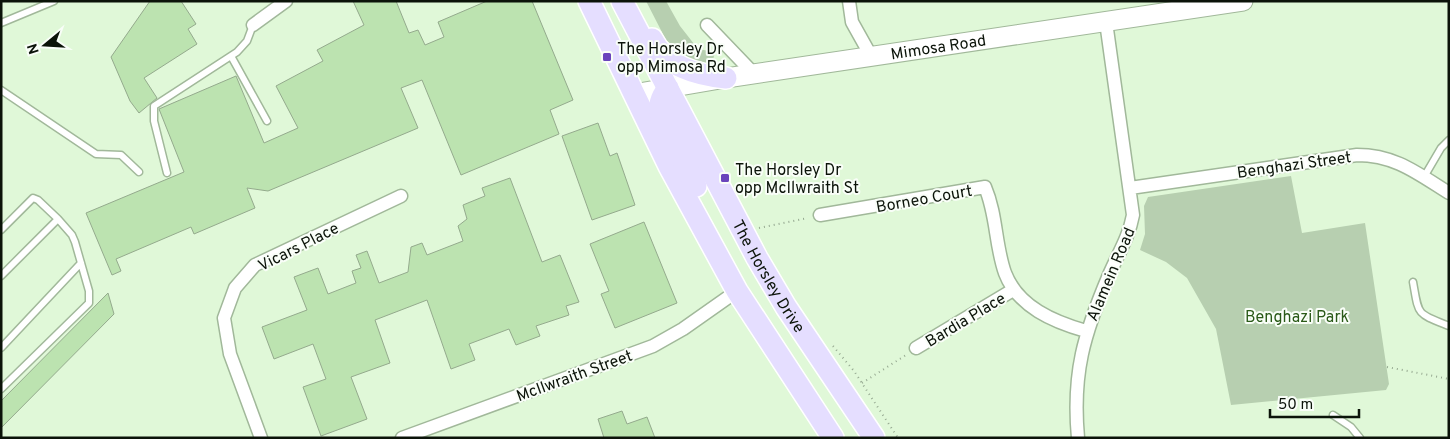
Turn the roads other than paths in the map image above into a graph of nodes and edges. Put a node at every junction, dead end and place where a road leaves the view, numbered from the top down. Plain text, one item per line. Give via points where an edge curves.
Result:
1 (54, 1) edge
2 (286, 1) edge
3 (589, 1) edge
4 (622, 1) edge
5 (632, 1) edge
6 (849, 1) edge
7 (1242, 1) edge
8 (1207, 4) edge
9 (1106, 22) junction
10 (1, 23) edge
11 (253, 25) joint
12 (707, 25) dead end
13 (231, 56) junction
14 (871, 56) junction
15 (754, 74) junction
16 (726, 78) junction
17 (668, 88) junction
18 (1, 90) edge
19 (633, 94) junction
20 (267, 121) dead end
21 (1449, 140) edge
22 (139, 172) dead end
23 (167, 173) dead end
24 (1424, 177) junction
25 (1130, 188) junction
26 (1449, 193) edge
27 (401, 196) dead end
28 (820, 215) road end
29 (58, 219) junction
30 (1, 230) edge
31 (81, 263) junction
32 (1, 276) edge
33 (1413, 282) dead end
34 (1013, 290) junction
35 (737, 291) junction
36 (1449, 326) edge
37 (1086, 331) junction
38 (1, 348) edge
39 (916, 348) road end
40 (1, 389) edge
41 (1333, 415) dead end
42 (261, 438) edge
43 (402, 438) edge
44 (833, 438) edge
45 (874, 438) edge
46 (1078, 438) edge
47 (1360, 438) edge

1 - 10 lane
2 - 11 street
3 - 19 main road, The Horsley Drive
4 - 17 main road, The Horsley Drive
5 - 16 main road via 654,45 675,64 703,76
6 - 14 street via 852,22
7 - 8 main road, Mimosa Road
8 - 9 main road, Mimosa Road
9 - 14 main road, Mimosa Road
9 - 25 street, Alamein Road
11 - 13 lane via 242,48
12 - 15 street
13 - 20 lane
13 - 23 lane via 154,106 154,120
14 - 15 main road, Mimosa Road
15 - 16 main road, Mimosa Road
16 - 17 main road, Mimosa Road
17 - 19 main road, Mimosa Road
17 - 35 main road via 661,97 661,118 701,196
17 - 45 main road, The Horsley Drive via 757,258
18 - 22 lane via 96,154 121,155
19 - 35 main road, The Horsley Drive via 668,166
21 - 24 lane
24 - 25 street, Benghazi Street via 1388,158 1357,155
24 - 26 street, Benghazi Street
25 - 37 street, Alamein Road via 1134,215 1129,235
27 - 42 street, Vicars Place via 255,265 235,288 224,318 230,354
28 - 34 street, Borneo Court via 985,187 993,204 1005,272
29 - 30 lane via 33,198
29 - 31 lane via 72,235
29 - 32 lane
31 - 38 lane
31 - 40 lane via 89,303
33 - 36 lane via 1418,311 1422,316
34 - 37 street, Borneo Court via 1033,308 1060,323
34 - 39 street, Bardia Place
35 - 43 street, McIlwraith Street via 653,346
35 - 44 main road, The Horsley Drive
37 - 46 street, Alamein Road via 1078,368
41 - 47 lane via 1351,427

